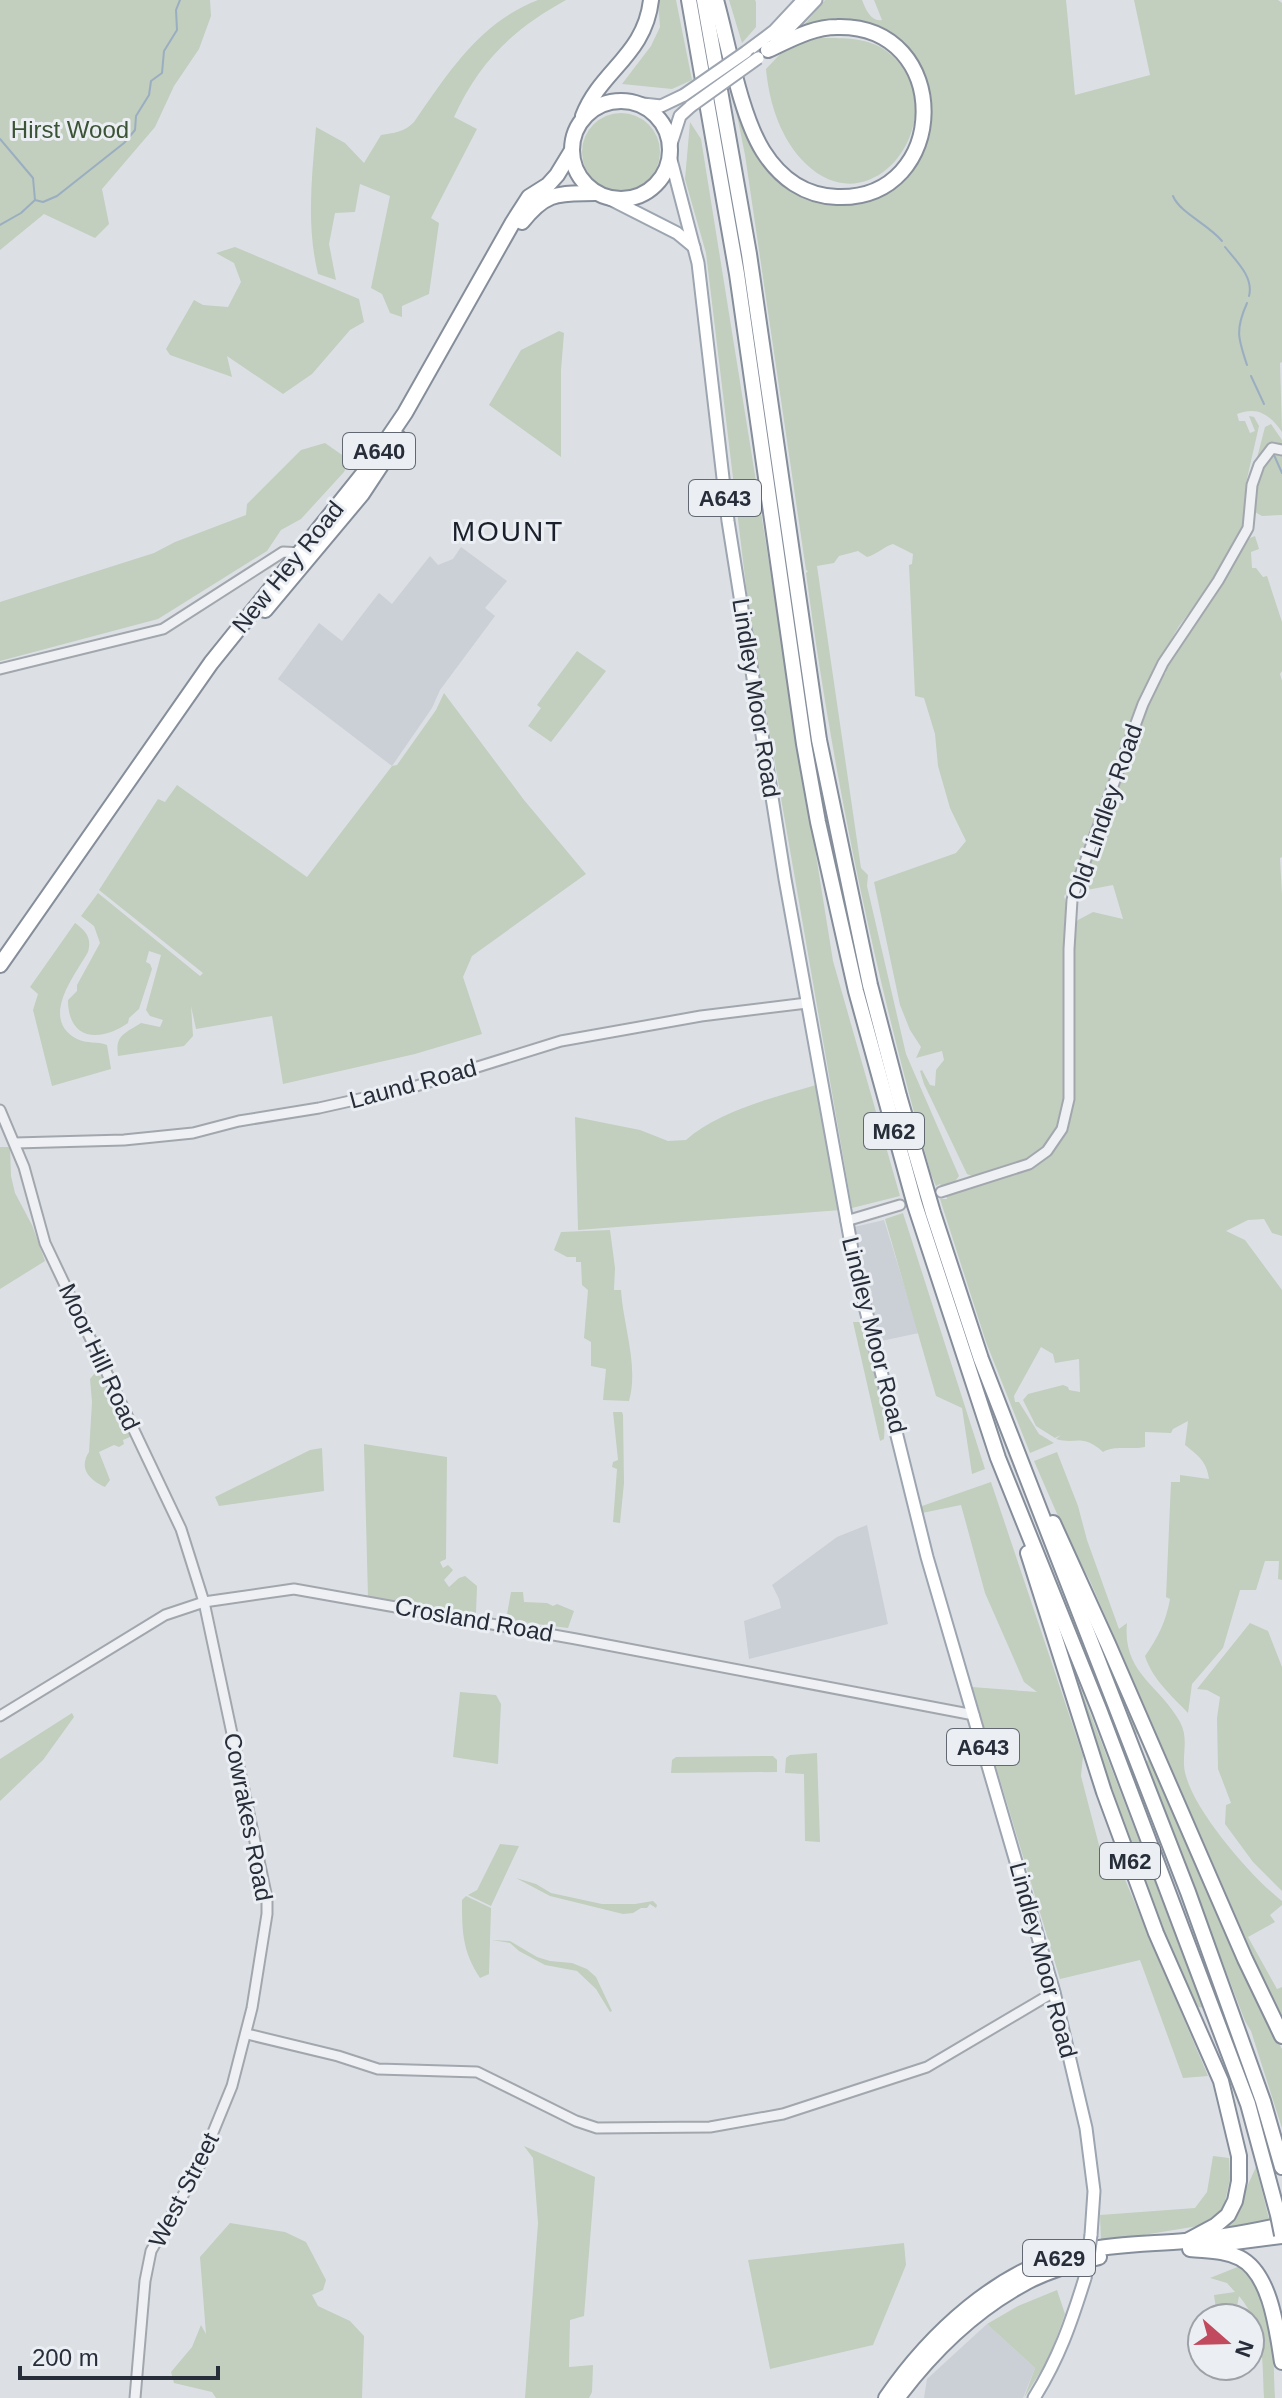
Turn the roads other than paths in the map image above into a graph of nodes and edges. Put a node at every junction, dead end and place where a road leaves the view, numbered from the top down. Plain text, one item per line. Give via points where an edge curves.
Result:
1 (651, 0) edge
2 (689, 0) edge
3 (704, 0) edge
4 (716, 0) edge
5 (803, 0) edge
6 (816, 0) edge
7 (763, 54) junction
8 (688, 101) junction
9 (634, 103) junction
10 (581, 120) junction
11 (571, 152) junction
12 (670, 152) junction
13 (554, 178) junction
14 (571, 192) junction
15 (595, 193) junction
16 (610, 199) junction
17 (695, 247) junction
18 (1282, 450) edge
19 (305, 554) junction
20 (276, 556) junction
21 (288, 575) junction
22 (0, 669) edge
23 (0, 965) edge
24 (807, 1003) junction
25 (0, 1110) edge
26 (15, 1143) junction
27 (941, 1192) dead end
28 (900, 1205) dead end
29 (846, 1221) junction
30 (1010, 1437) junction
31 (998, 1458) junction
32 (204, 1602) junction
33 (974, 1715) junction
34 (0, 1716) edge
35 (1054, 1992) junction
36 (247, 2034) junction
37 (1282, 2036) edge
38 (1282, 2167) edge
39 (1280, 2220) edge
40 (1282, 2236) edge
41 (1189, 2245) junction
42 (1282, 2362) edge
43 (135, 2398) edge
44 (886, 2398) edge
45 (897, 2398) edge
46 (1034, 2398) edge

1 - 10 highway via 638,40 588,101
2 - 31 highway, M62 via 732,243 818,822 856,991 915,1205
3 - 30 highway, M62 via 749,254 832,812 899,1096
4 - 7 highway via 754,132 786,179 810,192 847,197 885,185 905,168 923,134 925,105 917,74 892,44 864,30 835,27
5 - 8 main road, bridge via 774,31
6 - 7 main road
7 - 8 main road, bridge
8 - 9 main road
8 - 12 main road
9 - 10 highway via 608,102
9 - 12 highway via 660,121
10 - 11 highway, A640
11 - 13 highway, New Hey Road / A640
11 - 15 highway via 580,179
12 - 16 highway via 666,171 646,193
12 - 17 main road, Lindley Moor Road / A643
13 - 14 highway
13 - 19 highway, New Hey Road / A640 via 529,197 405,413
14 - 15 highway, New Hey Road / A640
14 - 19 highway, New Hey Road / A640 via 540,203 517,229 376,475
15 - 16 highway, A640
16 - 17 main road
17 - 24 main road, Lindley Moor Road / A643 via 728,521
18 - 27 street, Old Lindley Road via 1272,448 1264,455 1251,489 1248,528 1150,688 1084,861 1072,900 1069,1099 1062,1129 1047,1151 1029,1164
19 - 20 street
19 - 21 highway, New Hey Road / A640
20 - 21 street
20 - 22 street via 163,629
21 - 23 highway, New Hey Road / A640 via 211,663
24 - 26 street, Laund Road via 561,1041 413,1087 193,1133
24 - 29 main road, Lindley Moor Road / A643
25 - 26 street, Moor Hill Road
26 - 32 street, Moor Hill Road via 45,1243 181,1529
28 - 29 street
29 - 33 main road, Lindley Moor Road / A643 via 927,1557
30 - 37 highway, M62
30 - 38 highway, M62 via 1188,1892
31 - 39 highway, M62 via 1248,2104
31 - 41 highway, M62 via 1104,1792 1156,1933 1221,2081 1239,2156 1239,2181 1228,2215
32 - 33 street, Crosland Road via 274,1590 316,1591
32 - 34 street, Crosland Road via 165,1615
32 - 36 street, Cowrakes Road via 267,1898
33 - 35 main road, Lindley Moor Road / A643
35 - 36 street via 927,2067 783,2114 710,2127 597,2128 477,2072 378,2069
35 - 46 main road, Lindley Moor Road / A643, bridge via 1086,2128 1094,2191 1085,2278 1055,2365
36 - 43 street, West Street via 198,2169 151,2251
39 - 40 highway, M62, bridge
39 - 41 highway, A629
40 - 41 highway, A629
41 - 42 highway via 1237,2256 1255,2270 1270,2303
41 - 44 highway, A629 via 1117,2245 1030,2269 948,2326
41 - 45 highway, A629 via 1109,2254 1023,2283 953,2335

